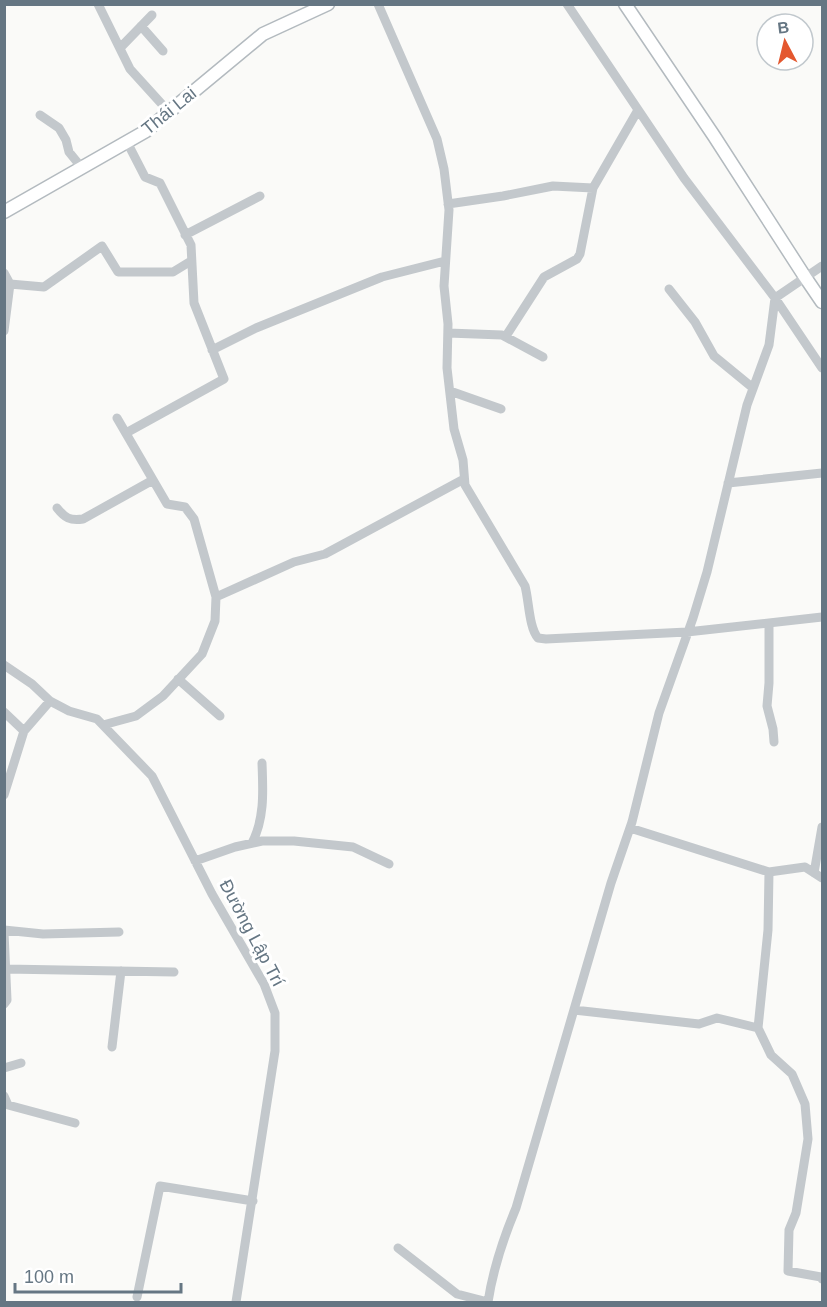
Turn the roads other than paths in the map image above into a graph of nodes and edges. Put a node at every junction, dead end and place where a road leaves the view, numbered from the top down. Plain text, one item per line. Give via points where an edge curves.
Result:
1 (98, 4) edge
2 (328, 4) edge
3 (378, 4) edge
4 (567, 4) edge
5 (625, 4) edge
6 (152, 15) dead end
7 (141, 26) junction
8 (120, 48) junction
9 (163, 51) dead end
10 (638, 110) junction
11 (169, 111) junction
12 (40, 116) dead end
13 (127, 142) junction
14 (82, 168) junction
15 (593, 188) junction
16 (260, 196) dead end
17 (448, 204) junction
18 (4, 212) edge
19 (186, 235) junction
20 (191, 261) junction
21 (445, 261) junction
22 (822, 266) edge
23 (4, 273) edge
24 (805, 277) junction
25 (10, 284) junction
26 (669, 289) dead end
27 (775, 298) junction
28 (822, 302) edge
29 (4, 331) edge
30 (448, 333) junction
31 (506, 336) junction
32 (212, 351) junction
33 (543, 357) dead end
34 (822, 368) edge
35 (753, 388) junction
36 (450, 391) junction
37 (501, 409) dead end
38 (117, 418) dead end
39 (126, 433) junction
40 (822, 473) edge
41 (464, 479) junction
42 (153, 480) junction
43 (728, 483) junction
44 (57, 508) dead end
45 (216, 597) junction
46 (822, 617) edge
47 (769, 623) junction
48 (687, 632) junction
49 (4, 665) edge
50 (178, 679) junction
51 (50, 701) junction
52 (4, 712) edge
53 (220, 716) dead end
54 (102, 725) junction
55 (24, 731) junction
56 (774, 742) dead end
57 (262, 763) dead end
58 (4, 795) edge
59 (822, 826) edge
60 (630, 828) junction
61 (252, 843) junction
62 (195, 861) junction
63 (389, 864) dead end
64 (769, 872) junction
65 (818, 875) edge
66 (4, 931) edge
67 (119, 932) dead end
68 (6, 969) edge
69 (121, 971) junction
70 (174, 972) dead end
71 (4, 1004) edge
72 (574, 1010) junction
73 (759, 1028) junction
74 (112, 1047) dead end
75 (21, 1063) dead end
76 (4, 1068) edge
77 (4, 1096) edge
78 (75, 1123) dead end
79 (253, 1201) junction
80 (398, 1248) dead end
81 (822, 1279) edge
82 (137, 1297) dead end
83 (236, 1302) edge
84 (488, 1302) edge

1 - 8 street
2 - 11 street, Thái Lai via 263,34
3 - 17 street via 437,139
4 - 10 street
5 - 24 street
6 - 7 street
7 - 8 street
7 - 9 street
8 - 11 street via 135,76
10 - 15 street
10 - 27 street
11 - 13 street, Thái Lai
12 - 14 street via 58,128
13 - 14 street, Thái Lai
13 - 19 street via 145,177 160,183
14 - 18 street, Thái Lai
15 - 17 street via 553,186
15 - 31 street via 580,255 544,277
16 - 19 street
17 - 21 street
19 - 20 street
20 - 25 street via 173,272 118,272 102,246 44,287
20 - 32 street via 194,303
21 - 30 street
21 - 32 street via 382,277 256,328
22 - 24 street
23 - 25 street
24 - 27 street
24 - 28 street
25 - 29 street
26 - 35 street via 695,322 714,356
27 - 34 street
27 - 35 street via 769,345
30 - 31 street
30 - 36 street
31 - 33 street
32 - 39 street via 224,379
35 - 43 street
36 - 37 street
36 - 41 street
38 - 39 street
39 - 42 street
40 - 43 street
41 - 45 street via 325,554 294,562
41 - 48 street via 525,586 533,632 538,638
42 - 44 street via 83,519 63,517
42 - 45 street via 167,504 185,507 194,519
43 - 48 street via 707,572
45 - 50 street via 215,621 202,654
46 - 47 street
47 - 48 street
47 - 56 street via 767,706
48 - 60 street via 659,713
49 - 51 street, Đường Lập Trí
50 - 53 street
50 - 54 street via 136,716
51 - 54 street, Đường Lập Trí via 97,719
51 - 55 street
52 - 55 street
54 - 62 street, Đường Lập Trí via 152,776
55 - 58 street
57 - 61 street via 261,815
59 - 65 street
60 - 64 street
60 - 72 street
61 - 62 street
61 - 63 street via 294,841 353,847
62 - 79 street, Đường Lập Trí via 264,984 275,1013 274,1051
64 - 65 street via 805,867
64 - 73 street
66 - 67 street
66 - 68 street
68 - 69 street
68 - 71 street
69 - 70 street
69 - 74 street
72 - 73 street via 676,1023 699,1024 717,1017
72 - 84 street via 516,1208 501,1246
73 - 81 street via 771,1055 792,1074 805,1104 808,1139 796,1213 789,1230 788,1271
75 - 76 street
77 - 78 street via 8,1105
79 - 82 street via 160,1186
79 - 83 street, Đường Lập Trí
80 - 84 street via 457,1293

